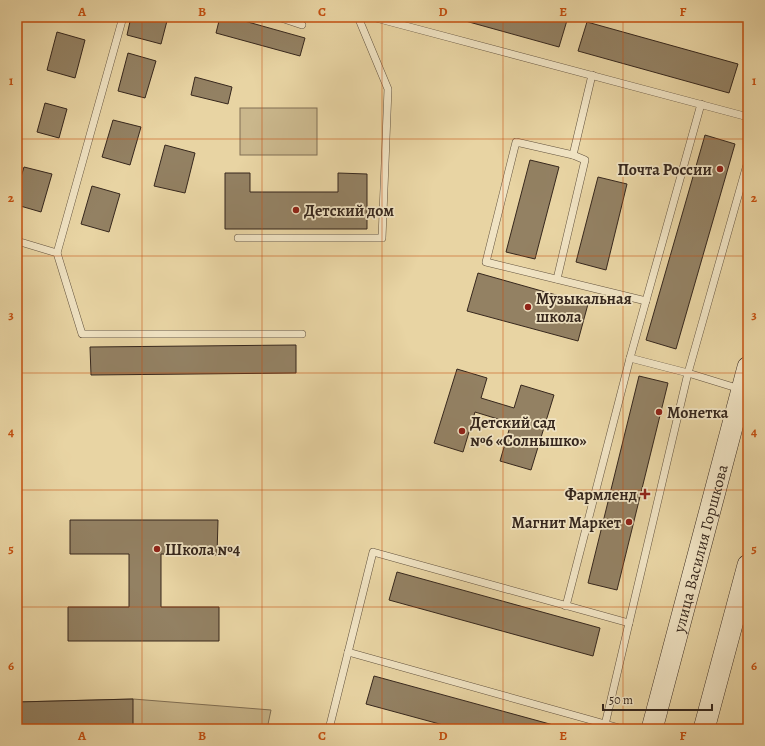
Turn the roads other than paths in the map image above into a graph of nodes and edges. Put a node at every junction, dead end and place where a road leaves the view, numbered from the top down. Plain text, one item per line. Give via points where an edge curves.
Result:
1 (123, 17) edge
2 (278, 17) edge
3 (358, 17) edge
4 (372, 17) edge
5 (302, 24) dead end
6 (592, 75) junction
7 (701, 104) junction
8 (748, 117) edge
9 (573, 155) junction
10 (748, 161) edge
11 (238, 238) dead end
12 (17, 241) edge
13 (57, 253) junction
14 (557, 279) junction
15 (646, 301) junction
16 (302, 334) dead end
17 (630, 358) junction
18 (748, 367) edge
19 (688, 373) junction
20 (742, 389) junction
21 (748, 565) edge
22 (566, 606) junction
23 (629, 624) junction
24 (348, 652) junction
25 (605, 726) edge
26 (329, 729) edge
27 (623, 729) edge
28 (652, 729) edge
29 (704, 729) edge

1 - 13 lane
2 - 5 lane
3 - 11 lane via 388,89 382,238
4 - 6 lane
6 - 7 lane
6 - 9 lane
7 - 8 lane
7 - 15 lane
9 - 14 lane via 585,160
9 - 14 lane via 516,142 486,262
10 - 19 lane
12 - 13 lane
13 - 16 lane via 82,334
14 - 15 lane
15 - 17 lane
17 - 19 lane
17 - 22 lane
18 - 20 main road, улица Василия Горшкова
19 - 20 lane
19 - 23 lane
20 - 28 main road, улица Василия Горшкова
21 - 29 main road
22 - 23 lane
22 - 24 lane via 373,552
23 - 25 lane
24 - 25 lane
24 - 26 lane
25 - 27 lane

